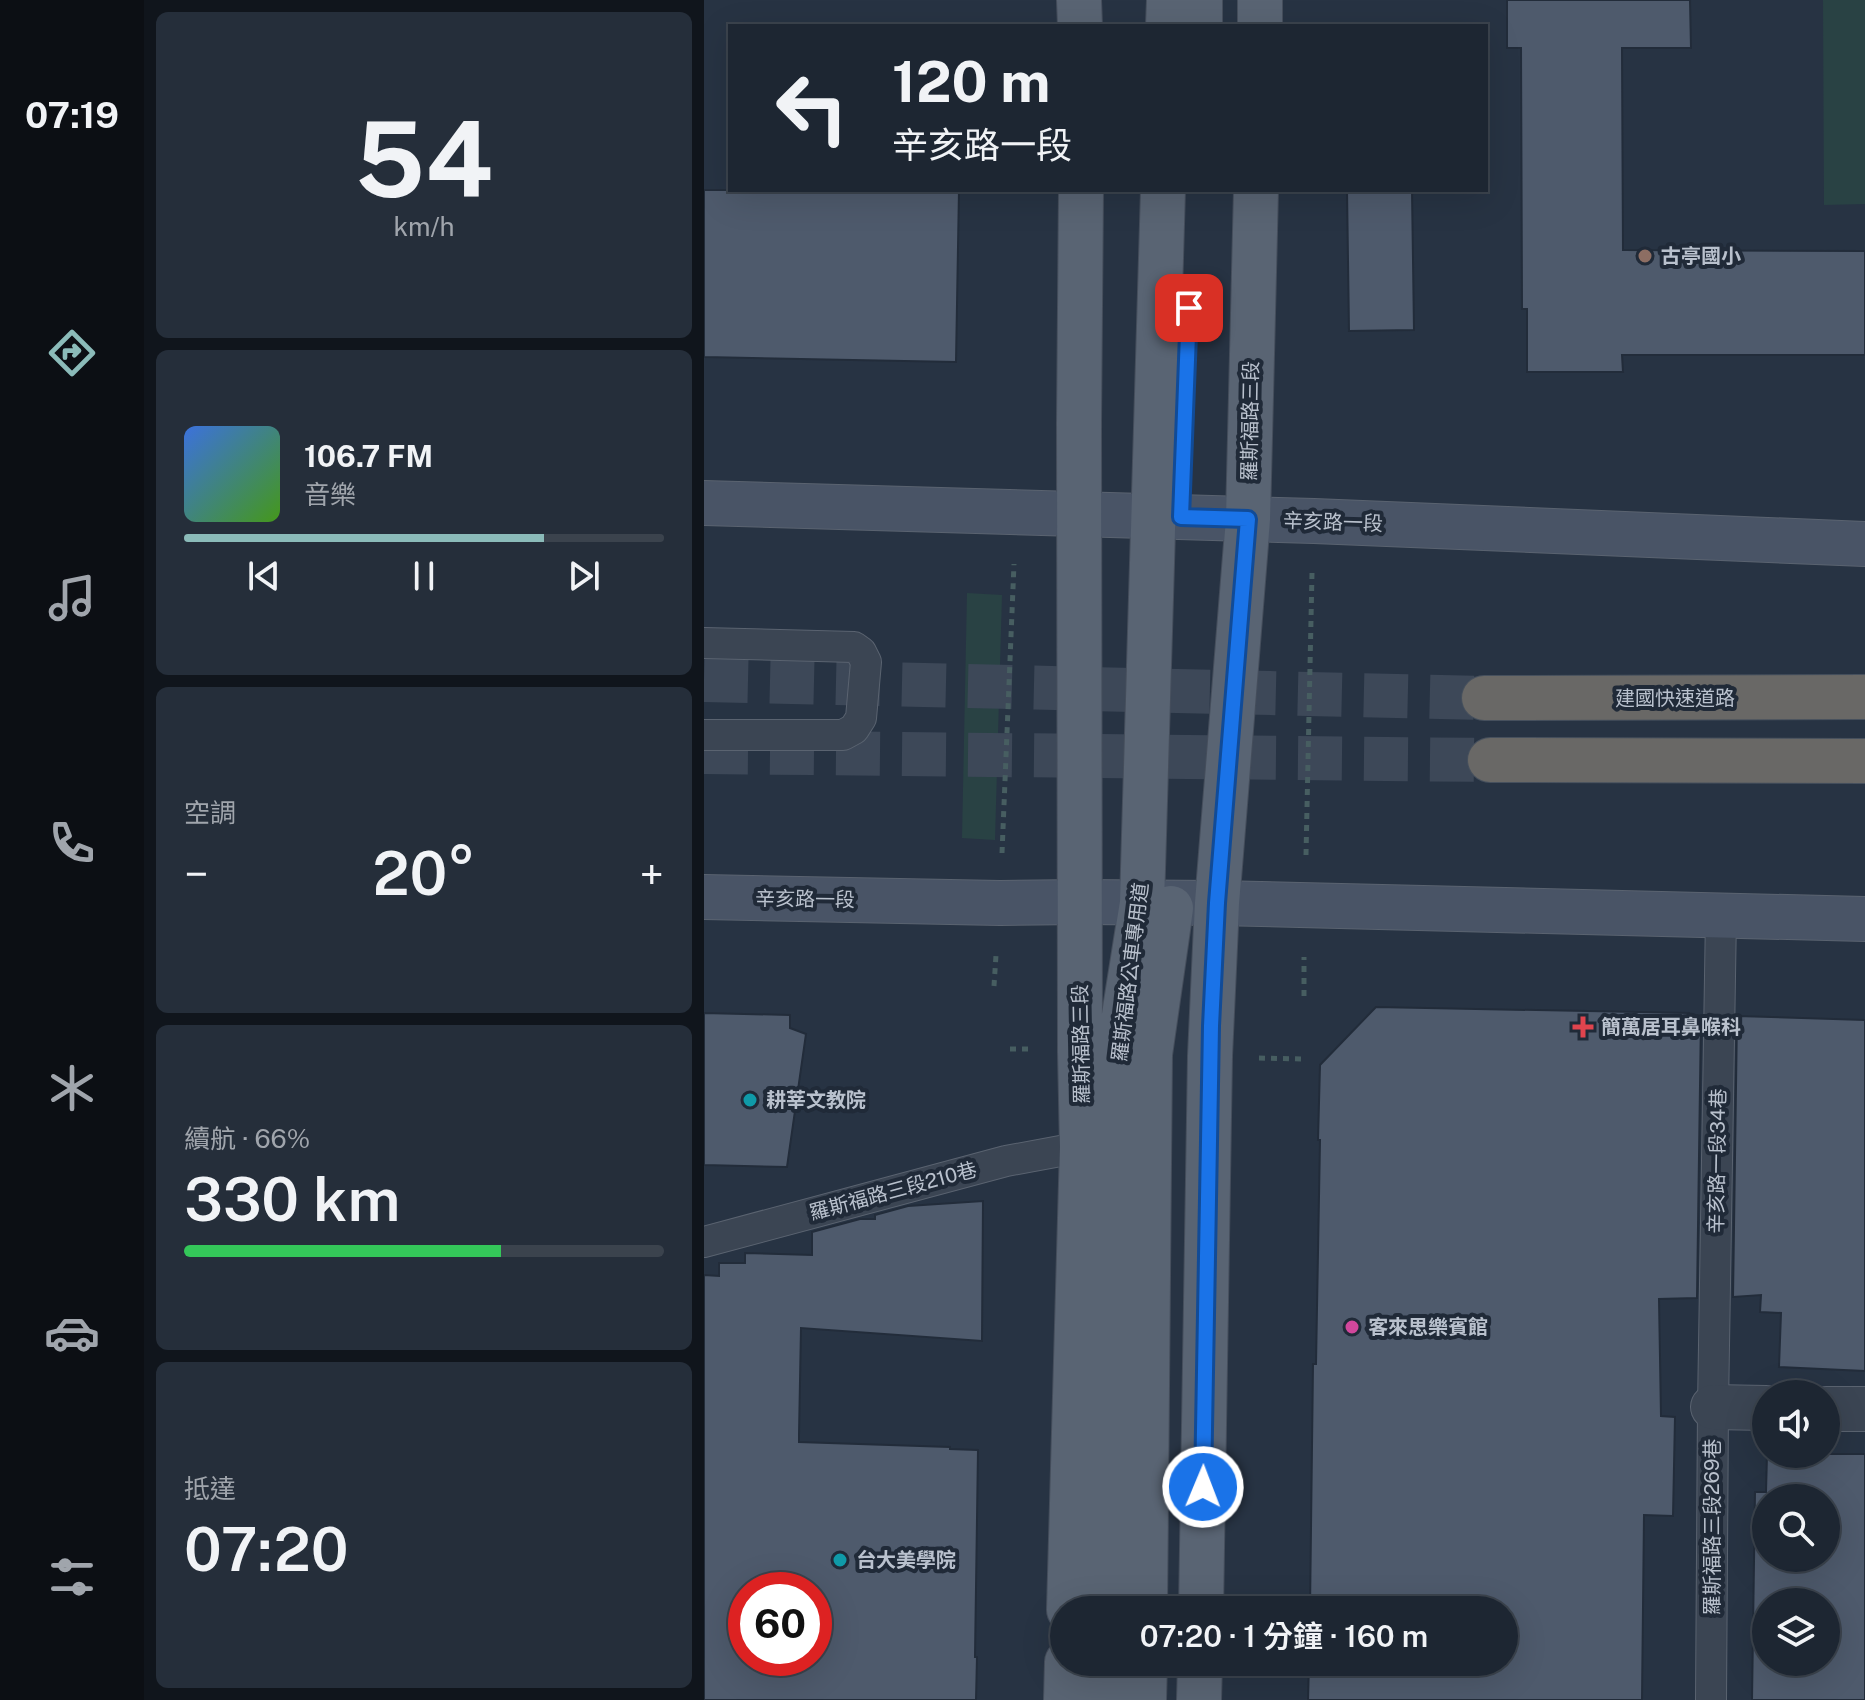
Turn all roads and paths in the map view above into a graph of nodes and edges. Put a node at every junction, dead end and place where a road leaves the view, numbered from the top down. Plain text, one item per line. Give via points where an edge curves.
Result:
1 (1079, 0) edge
2 (1169, 0) edge
3 (1200, 0) edge
4 (1260, 0) edge
5 (1080, 24) edge
6 (1168, 24) edge
7 (1200, 24) edge
8 (1260, 24) edge
9 (1081, 192) edge
10 (1163, 192) edge
11 (1193, 192) edge
12 (1256, 192) edge
13 (704, 503) edge
14 (1016, 512) junction
15 (1080, 514) junction
16 (1168, 517) junction
17 (1248, 519) junction
18 (1314, 521) junction
19 (1865, 544) edge
20 (704, 643) edge
21 (1865, 697) edge
22 (1484, 698) tunnel mouth
23 (704, 735) edge
24 (1490, 760) tunnel mouth
25 (1865, 761) edge
26 (704, 897) edge
27 (1080, 902) junction
28 (1000, 903) junction
29 (1157, 903) junction
30 (1217, 903) junction
31 (1304, 905) junction
32 (1721, 915) junction
33 (1865, 919) edge
34 (994, 986) dead end
35 (1304, 996) dead end
36 (1082, 1147) junction
37 (704, 1242) edge
38 (1713, 1407) junction
39 (1752, 1408) edge
40 (1840, 1409) edge
41 (1865, 1409) edge
42 (1069, 1596) edge
43 (1109, 1596) edge
44 (1145, 1596) edge
45 (1201, 1596) edge
46 (1067, 1676) edge
47 (1109, 1676) edge
48 (1145, 1676) edge
49 (1200, 1676) edge
50 (1066, 1700) edge
51 (1108, 1700) edge
52 (1144, 1700) edge
53 (1199, 1700) edge
54 (1711, 1700) edge

1 - 5 main road
2 - 6 main road
3 - 7 main road
4 - 8 main road
9 - 15 main road, 羅斯福路三段
10 - 16 main road, 羅斯福路公車專用道
11 - 16 main road, 羅斯福路公車專用道
12 - 17 main road, 羅斯福路三段
13 - 14 main road, 辛亥路一段
14 - 15 main road, 辛亥路一段
14 - 28 path
15 - 16 main road, 辛亥路一段
15 - 27 main road, 羅斯福路三段
16 - 17 main road, 辛亥路一段
16 - 29 main road, 羅斯福路公車專用道
17 - 18 main road, 辛亥路一段
17 - 30 main road, 羅斯福路三段
18 - 19 main road, 辛亥路一段
18 - 31 path
20 - 23 lane via 854,647 866,662 861,718 843,735
21 - 22 highway, 建國快速道路
24 - 25 highway
26 - 28 main road, 辛亥路一段
27 - 28 main road, 辛亥路一段
27 - 29 main road, 辛亥路一段
27 - 36 main road, 羅斯福路三段
28 - 34 path
29 - 30 main road, 辛亥路一段
29 - 43 main road, 羅斯福路公車專用道 via 1118,1053
29 - 44 main road, 羅斯福路公車專用道 via 1150,1054
30 - 31 main road, 辛亥路一段
30 - 45 main road, 羅斯福路三段
31 - 32 main road, 辛亥路一段
31 - 35 path
32 - 33 main road, 辛亥路一段
32 - 38 lane, 辛亥路一段34巷
36 - 37 lane, 羅斯福路三段210巷 via 1006,1161
36 - 42 main road, 羅斯福路三段
38 - 39 street
38 - 54 lane, 羅斯福路三段269巷
40 - 41 street
46 - 50 main road
47 - 51 main road
48 - 52 main road
49 - 53 main road

